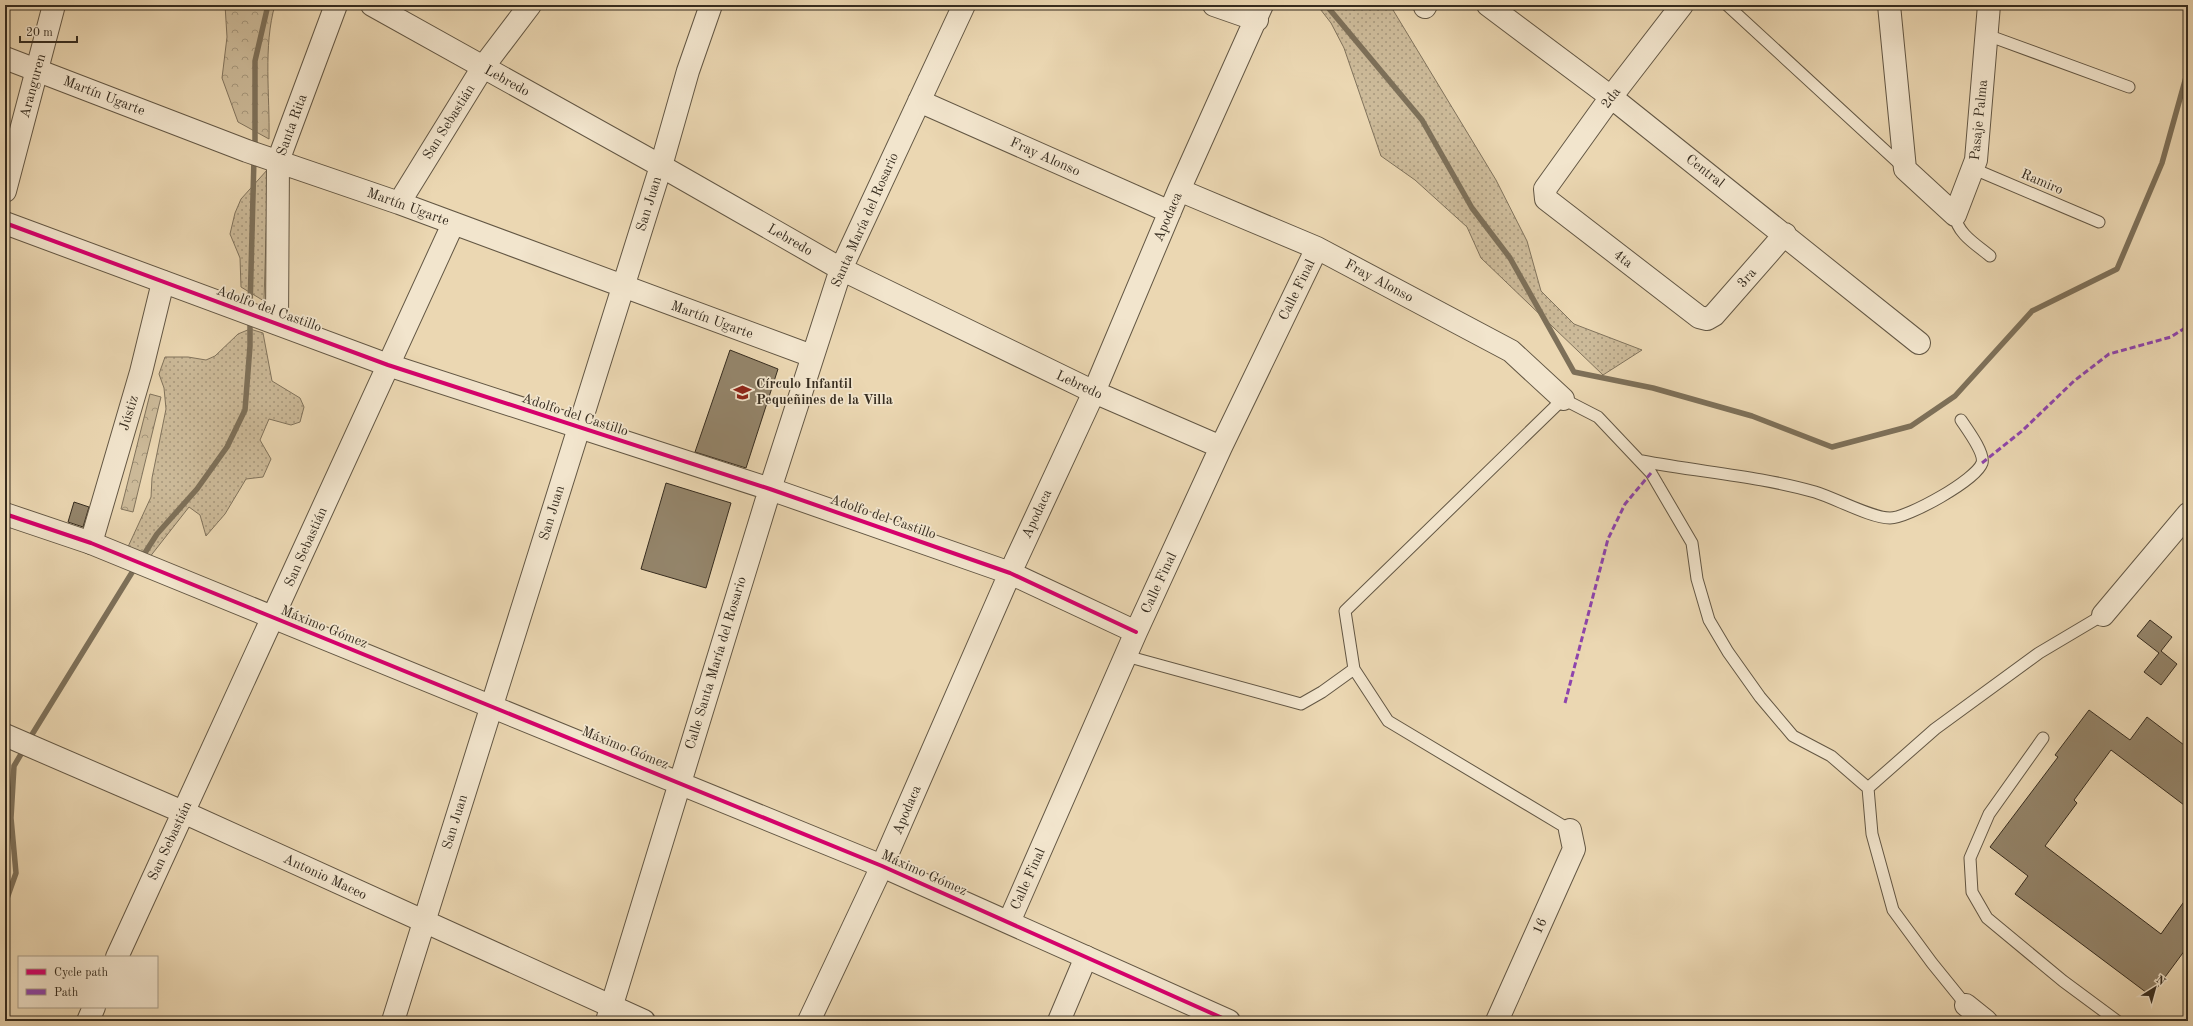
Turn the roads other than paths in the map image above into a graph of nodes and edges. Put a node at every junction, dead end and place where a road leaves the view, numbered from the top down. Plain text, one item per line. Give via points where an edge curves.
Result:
1 (54, 5) edge
2 (336, 5) edge
3 (372, 5) edge
4 (530, 5) edge
5 (711, 5) edge
6 (964, 5) edge
7 (1214, 5) edge
8 (1488, 5) edge
9 (1682, 5) edge
10 (1727, 5) edge
11 (1889, 5) edge
12 (1989, 5) edge
13 (1259, 12) edge
14 (1987, 36) junction
15 (5, 58) edge
16 (483, 67) junction
17 (37, 70) junction
18 (2129, 87) dead end
19 (1611, 97) junction
20 (919, 101) junction
21 (264, 156) junction
22 (661, 166) junction
23 (1905, 169) junction
24 (1974, 169) junction
25 (1179, 190) junction
26 (5, 191) edge
27 (1544, 193) joint
28 (399, 203) junction
29 (1170, 212) junction
30 (1955, 215) junction
31 (2099, 222) dead end
32 (5, 223) edge
33 (453, 224) junction
34 (1785, 234) junction
35 (1317, 248) junction
36 (1990, 256) dead end
37 (840, 269) junction
38 (163, 282) junction
39 (623, 287) junction
40 (1707, 319) joint
41 (272, 321) junction
42 (1919, 343) dead end
43 (812, 356) junction
44 (388, 365) junction
45 (1094, 392) junction
46 (1563, 399) junction
47 (1961, 420) dead end
48 (578, 428) junction
49 (1221, 447) junction
50 (1642, 462) junction
51 (770, 489) junction
52 (5, 514) edge
53 (2188, 514) edge
54 (92, 543) junction
55 (1010, 573) junction
56 (2103, 615) joint
57 (273, 618) junction
58 (1136, 632) junction
59 (1126, 656) junction
60 (1354, 669) junction
61 (492, 705) junction
62 (2043, 738) dead end
63 (20, 742) edge
64 (679, 782) junction
65 (1868, 788) junction
66 (183, 812) junction
67 (1570, 830) joint
68 (882, 866) junction
69 (424, 922) junction
70 (1009, 922) junction
71 (117, 956) edge
72 (1086, 956) junction
73 (1966, 1005) joint
74 (94, 1008) edge
75 (609, 1014) edge
76 (88, 1021) edge
77 (393, 1021) edge
78 (644, 1021) edge
79 (809, 1021) edge
80 (1059, 1021) edge
81 (1229, 1021) edge
82 (1497, 1021) edge
83 (1986, 1021) edge
84 (2117, 1021) edge

1 - 17 street, Aranguren
2 - 21 street, Santa Rita
3 - 16 street, Lebredo
4 - 16 street, San Sebastián
5 - 22 street, San Juan via 688,71
6 - 20 street, Santa María del Rosario
7 - 13 street
8 - 19 street, Central
9 - 19 street, 2da
10 - 23 lane
11 - 23 street
12 - 14 street, Pasaje Palma
13 - 25 street, Apodaca
14 - 18 lane
14 - 24 street, Pasaje Palma
15 - 17 street, Martín Ugarte
16 - 22 street, Lebredo
16 - 28 street, San Sebastián
17 - 21 street, Martín Ugarte
17 - 26 street, Aranguren
19 - 27 street, 2da
19 - 34 street, Central
20 - 29 street, Fray Alonso
20 - 37 street, Santa María del Rosario
21 - 28 street, Martín Ugarte
21 - 41 street, Santa Rita
22 - 37 street, Lebredo
22 - 39 street, San Juan
23 - 30 street
24 - 30 street, Pasaje Palma
24 - 31 lane, Ramiro
25 - 29 street, Apodaca
25 - 35 street, Fray Alonso
27 - 40 street, 4ta via 1546,199 1693,313
28 - 33 street, Martín Ugarte
29 - 45 street, Apodaca
30 - 36 lane via 1959,228
32 - 38 street, Adolfo del Castillo
33 - 39 street, Martín Ugarte
33 - 44 street, San Sebastián
34 - 40 street, 3ra via 1714,315
34 - 42 street, Central
35 - 46 street, Fray Alonso via 1511,351
35 - 49 street, Calle Final
37 - 43 street, Santa María del Rosario
37 - 45 street, Lebredo
38 - 41 street, Adolfo del Castillo
38 - 54 street, Jústiz via 141,372
39 - 43 street, Martín Ugarte
39 - 48 street, San Juan
41 - 44 street, Adolfo del Castillo
43 - 51 street, Santa María del Rosario
44 - 48 street, Adolfo del Castillo
44 - 57 street, San Sebastián
45 - 49 street, Lebredo
45 - 55 street, Apodaca
46 - 50 lane via 1598,417
46 - 60 lane via 1345,610
47 - 50 lane via 1982,455 1982,464 1972,475 1948,492 1898,517 1874,515 1816,493 1779,484
48 - 51 street, Adolfo del Castillo
48 - 61 street, San Juan
49 - 58 street, Calle Final
50 - 65 lane via 1692,544 1697,579 1709,620 1728,652 1760,697 1793,736 1831,756
51 - 55 street, Adolfo del Castillo
51 - 64 street, Calle Santa María del Rosario
52 - 54 street, Máximo Gómez
53 - 56 street
54 - 57 street, Máximo Gómez
55 - 58 street, Adolfo del Castillo
55 - 68 street, Apodaca
56 - 65 lane via 2026,662 1935,729
57 - 61 street, Máximo Gómez
57 - 66 street, San Sebastián
58 - 59 street, Calle Final
59 - 60 lane via 1301,704
59 - 70 street, Calle Final
60 - 67 lane via 1388,720
61 - 64 street, Máximo Gómez
61 - 69 street, San Juan
62 - 84 lane via 1990,814 1970,858 1972,892 1987,918 2063,981
63 - 66 street, Antonio Maceo
64 - 68 street, Máximo Gómez
64 - 75 street, Calle Santa María del Rosario
65 - 73 lane via 1872,834 1893,910
66 - 69 street, Antonio Maceo
66 - 71 street, San Sebastián
67 - 82 street, 16 via 1574,849
68 - 70 street, Máximo Gómez
68 - 79 street, Apodaca
69 - 75 street, Antonio Maceo
69 - 77 street, San Juan
70 - 72 street, Máximo Gómez
72 - 80 street
72 - 81 street, Máximo Gómez
73 - 83 street
74 - 76 street
75 - 78 street, Antonio Maceo

